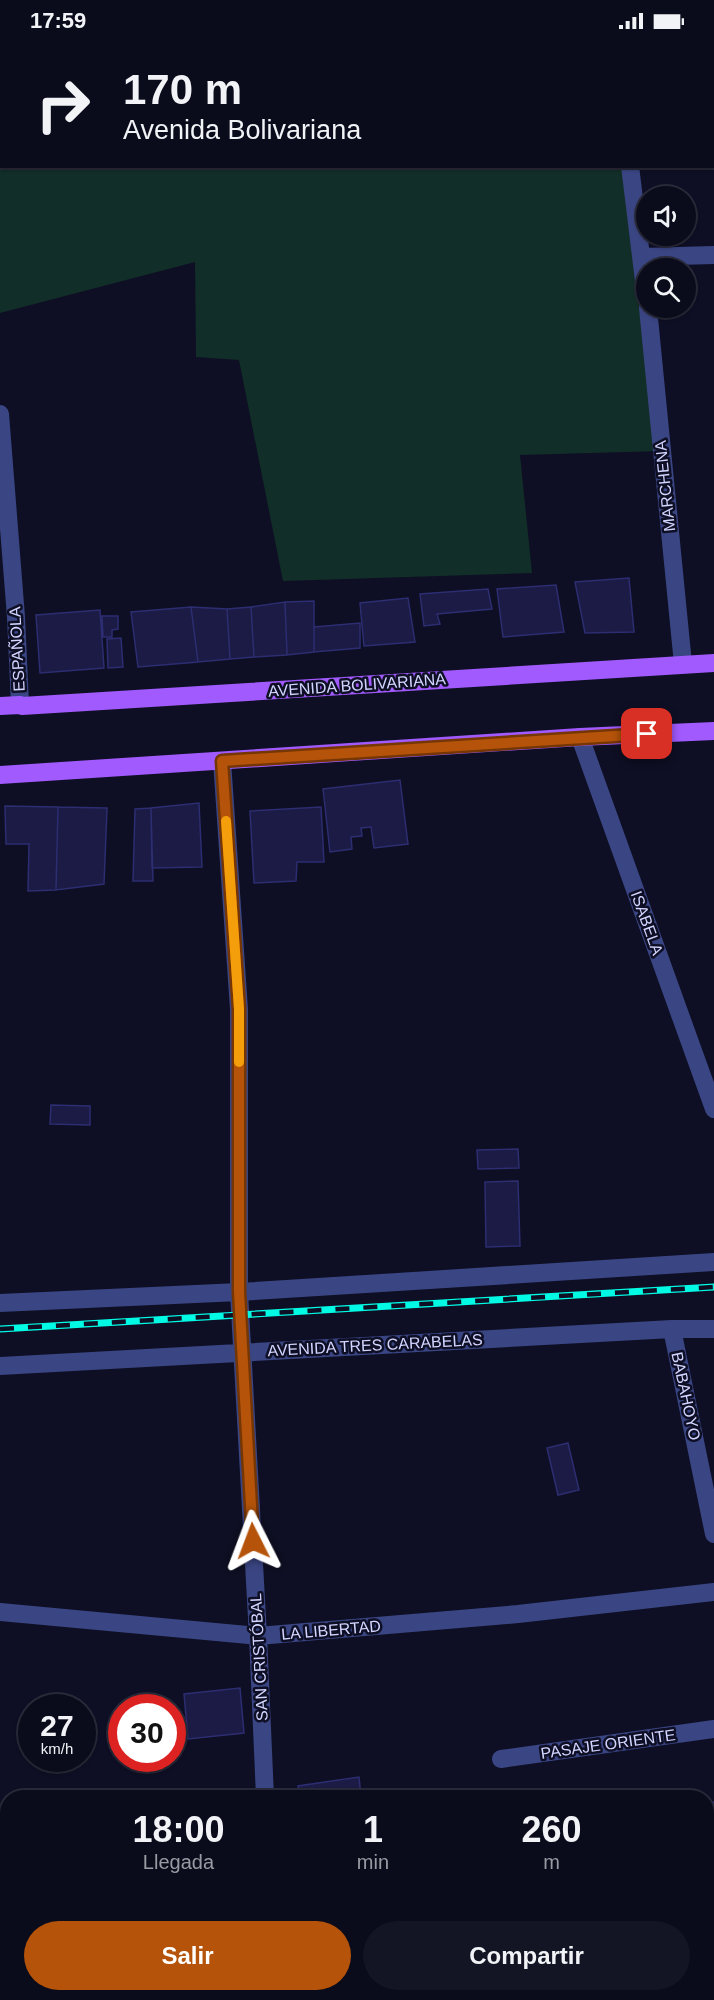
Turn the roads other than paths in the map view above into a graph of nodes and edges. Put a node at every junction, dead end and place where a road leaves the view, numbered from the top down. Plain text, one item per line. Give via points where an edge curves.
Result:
1 (630, 168) edge
2 (714, 255) edge
3 (642, 257) joint
4 (649, 318) edge
5 (0, 414) edge
6 (714, 663) edge
7 (683, 664) junction
8 (20, 705) junction
9 (0, 706) edge
10 (714, 731) edge
11 (580, 737) junction
12 (222, 761) junction
13 (0, 775) edge
14 (714, 1109) edge
15 (714, 1262) edge
16 (239, 1292) junction
17 (0, 1303) edge
18 (672, 1329) junction
19 (714, 1329) edge
20 (242, 1352) junction
21 (0, 1366) edge
22 (714, 1534) edge
23 (714, 1592) edge
24 (0, 1612) edge
25 (258, 1636) junction
26 (714, 1730) edge
27 (501, 1759) dead end
28 (265, 1790) edge

1 - 3 street
2 - 3 street
4 - 7 street, MARCHENA
5 - 8 street, ESPAÑOLA
6 - 7 main road, AVENIDA BOLIVARIANA
7 - 8 main road, AVENIDA BOLIVARIANA
8 - 9 main road, AVENIDA BOLIVARIANA
10 - 11 main road
11 - 12 main road
11 - 14 street, ISABELA
12 - 13 main road
12 - 16 street, SAN CRISTÓBAL via 239,1009
15 - 16 street
16 - 17 street
16 - 20 street, SAN CRISTÓBAL
18 - 19 street, AVENIDA TRES CARABELAS
18 - 20 street, AVENIDA TRES CARABELAS
18 - 22 street, BABAHOYO
20 - 21 street, AVENIDA TRES CARABELAS
20 - 25 street, SAN CRISTÓBAL
23 - 25 street, LA LIBERTAD via 518,1614
24 - 25 street, LA LIBERTAD
25 - 28 street, SAN CRISTÓBAL
26 - 27 street, PASAJE ORIENTE

